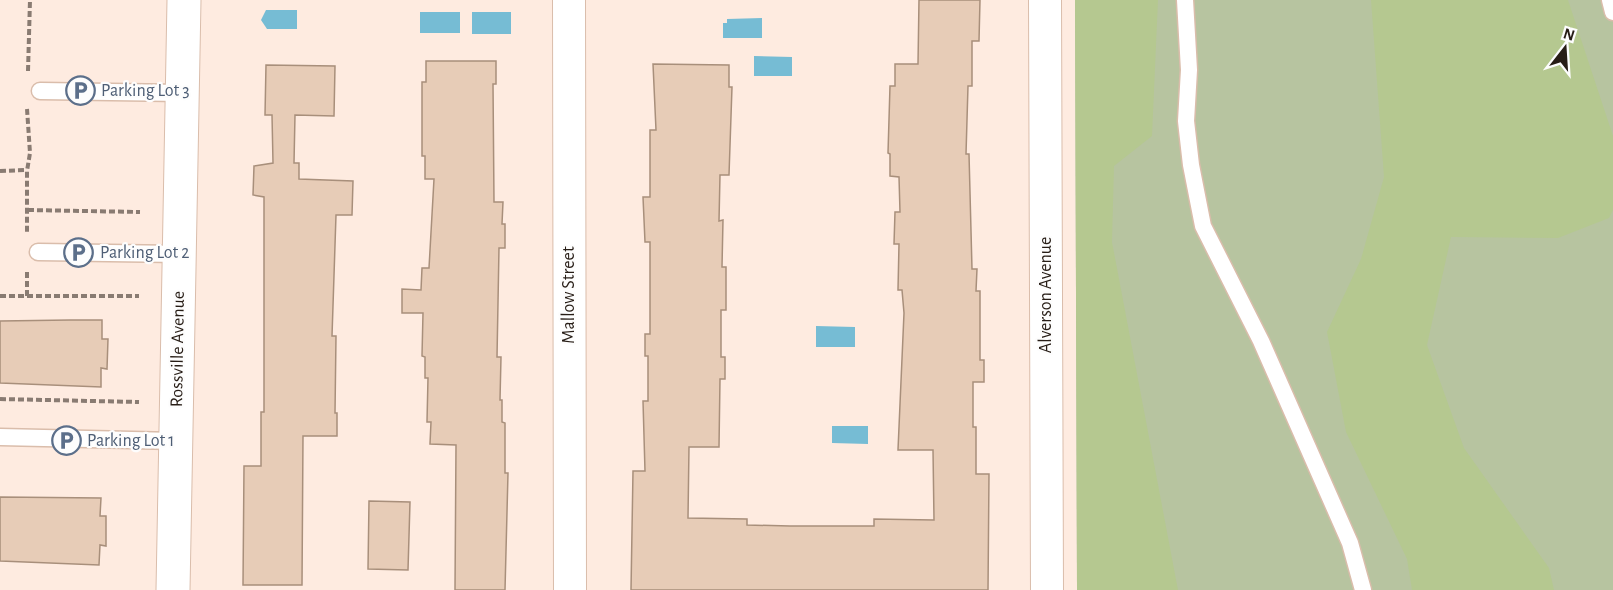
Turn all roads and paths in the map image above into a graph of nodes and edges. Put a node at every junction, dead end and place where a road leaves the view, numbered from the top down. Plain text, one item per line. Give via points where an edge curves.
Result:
1 (30, 0) edge
2 (184, 0) edge
3 (569, 0) edge
4 (1046, 0) edge
5 (1185, 0) edge
6 (1610, 0) edge
7 (1613, 12) edge
8 (24, 78) dead end
9 (40, 91) dead end
10 (182, 93) junction
11 (23, 104) dead end
12 (27, 170) junction
13 (0, 171) edge
14 (28, 210) junction
15 (140, 212) dead end
16 (23, 238) dead end
17 (38, 252) dead end
18 (180, 254) junction
19 (22, 268) dead end
20 (0, 296) edge
21 (27, 296) junction
22 (139, 296) dead end
23 (0, 399) edge
24 (138, 402) dead end
25 (0, 437) edge
26 (176, 441) junction
27 (174, 590) edge
28 (570, 590) edge
29 (1047, 590) edge
30 (1363, 590) edge

1 - 8 path via 29,69
2 - 10 street, Rossville Avenue
3 - 28 street, Mallow Street
4 - 29 street, Alverson Avenue
5 - 30 lane via 1189,70 1186,121 1203,226 1261,341 1350,543
6 - 7 lane
9 - 10 lane
10 - 18 street, Rossville Avenue
11 - 12 path via 28,111
12 - 13 path
12 - 14 path
14 - 15 path
14 - 16 path
17 - 18 lane
18 - 26 street, Rossville Avenue
19 - 21 path via 27,273
20 - 21 path
21 - 22 path
23 - 24 path
25 - 26 lane
26 - 27 street, Rossville Avenue

